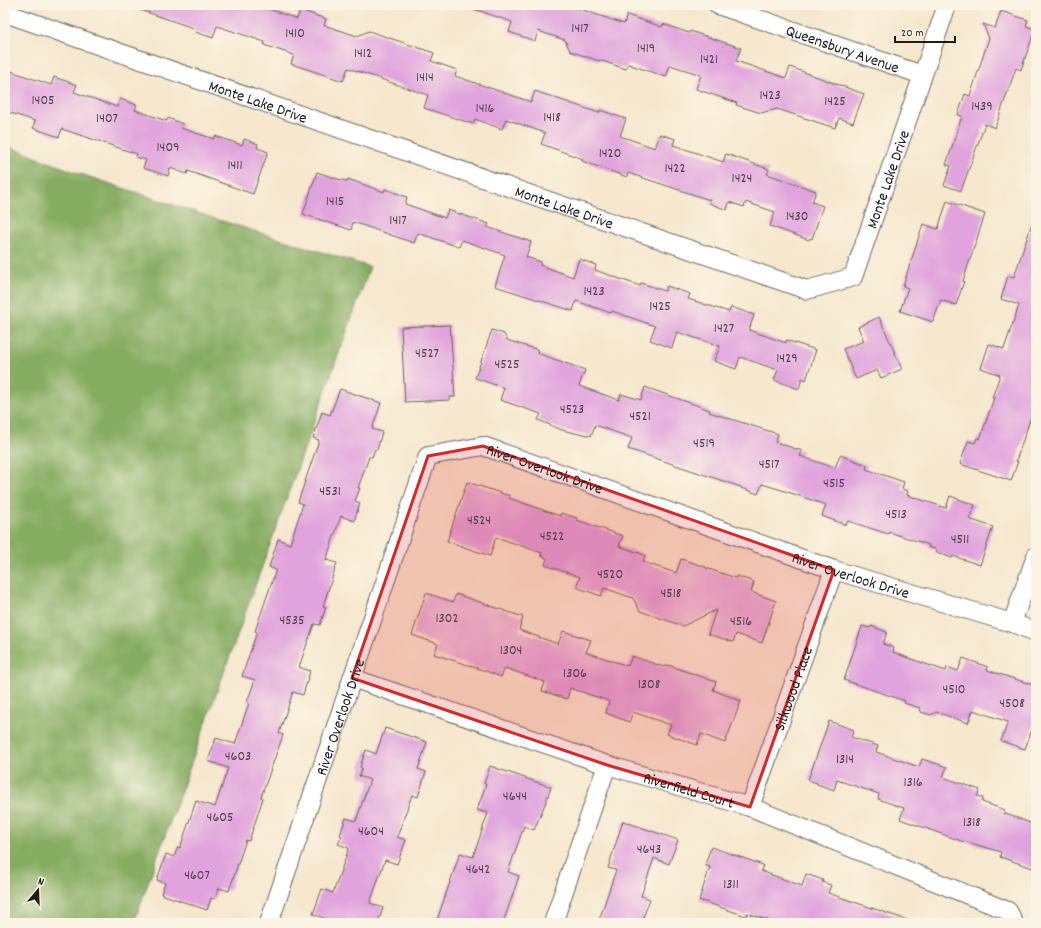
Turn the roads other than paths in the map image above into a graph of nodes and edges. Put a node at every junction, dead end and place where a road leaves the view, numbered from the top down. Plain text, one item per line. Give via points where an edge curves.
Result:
1 (718, 5) edge
2 (947, 5) edge
3 (5, 13) edge
4 (922, 75) junction
5 (1036, 556) edge
6 (834, 570) junction
7 (1012, 623) junction
8 (1036, 632) edge
9 (352, 678) junction
10 (607, 765) junction
11 (750, 807) junction
12 (269, 923) edge
13 (553, 923) edge
14 (1014, 923) edge

1 - 4 street, Queensbury Avenue
2 - 4 street, Monte Lake Drive
3 - 4 street, Monte Lake Drive via 807,290 853,277
5 - 7 street
6 - 7 street, River Overlook Drive
6 - 9 street, River Overlook Drive via 482,446 428,456
6 - 11 street, Silkwood Place
7 - 8 street, River Overlook Drive
9 - 10 street, Riverfield Court
9 - 12 street, River Overlook Drive
10 - 11 street, Riverfield Court
10 - 13 street
11 - 14 street, Riverfield Court via 1008,911

